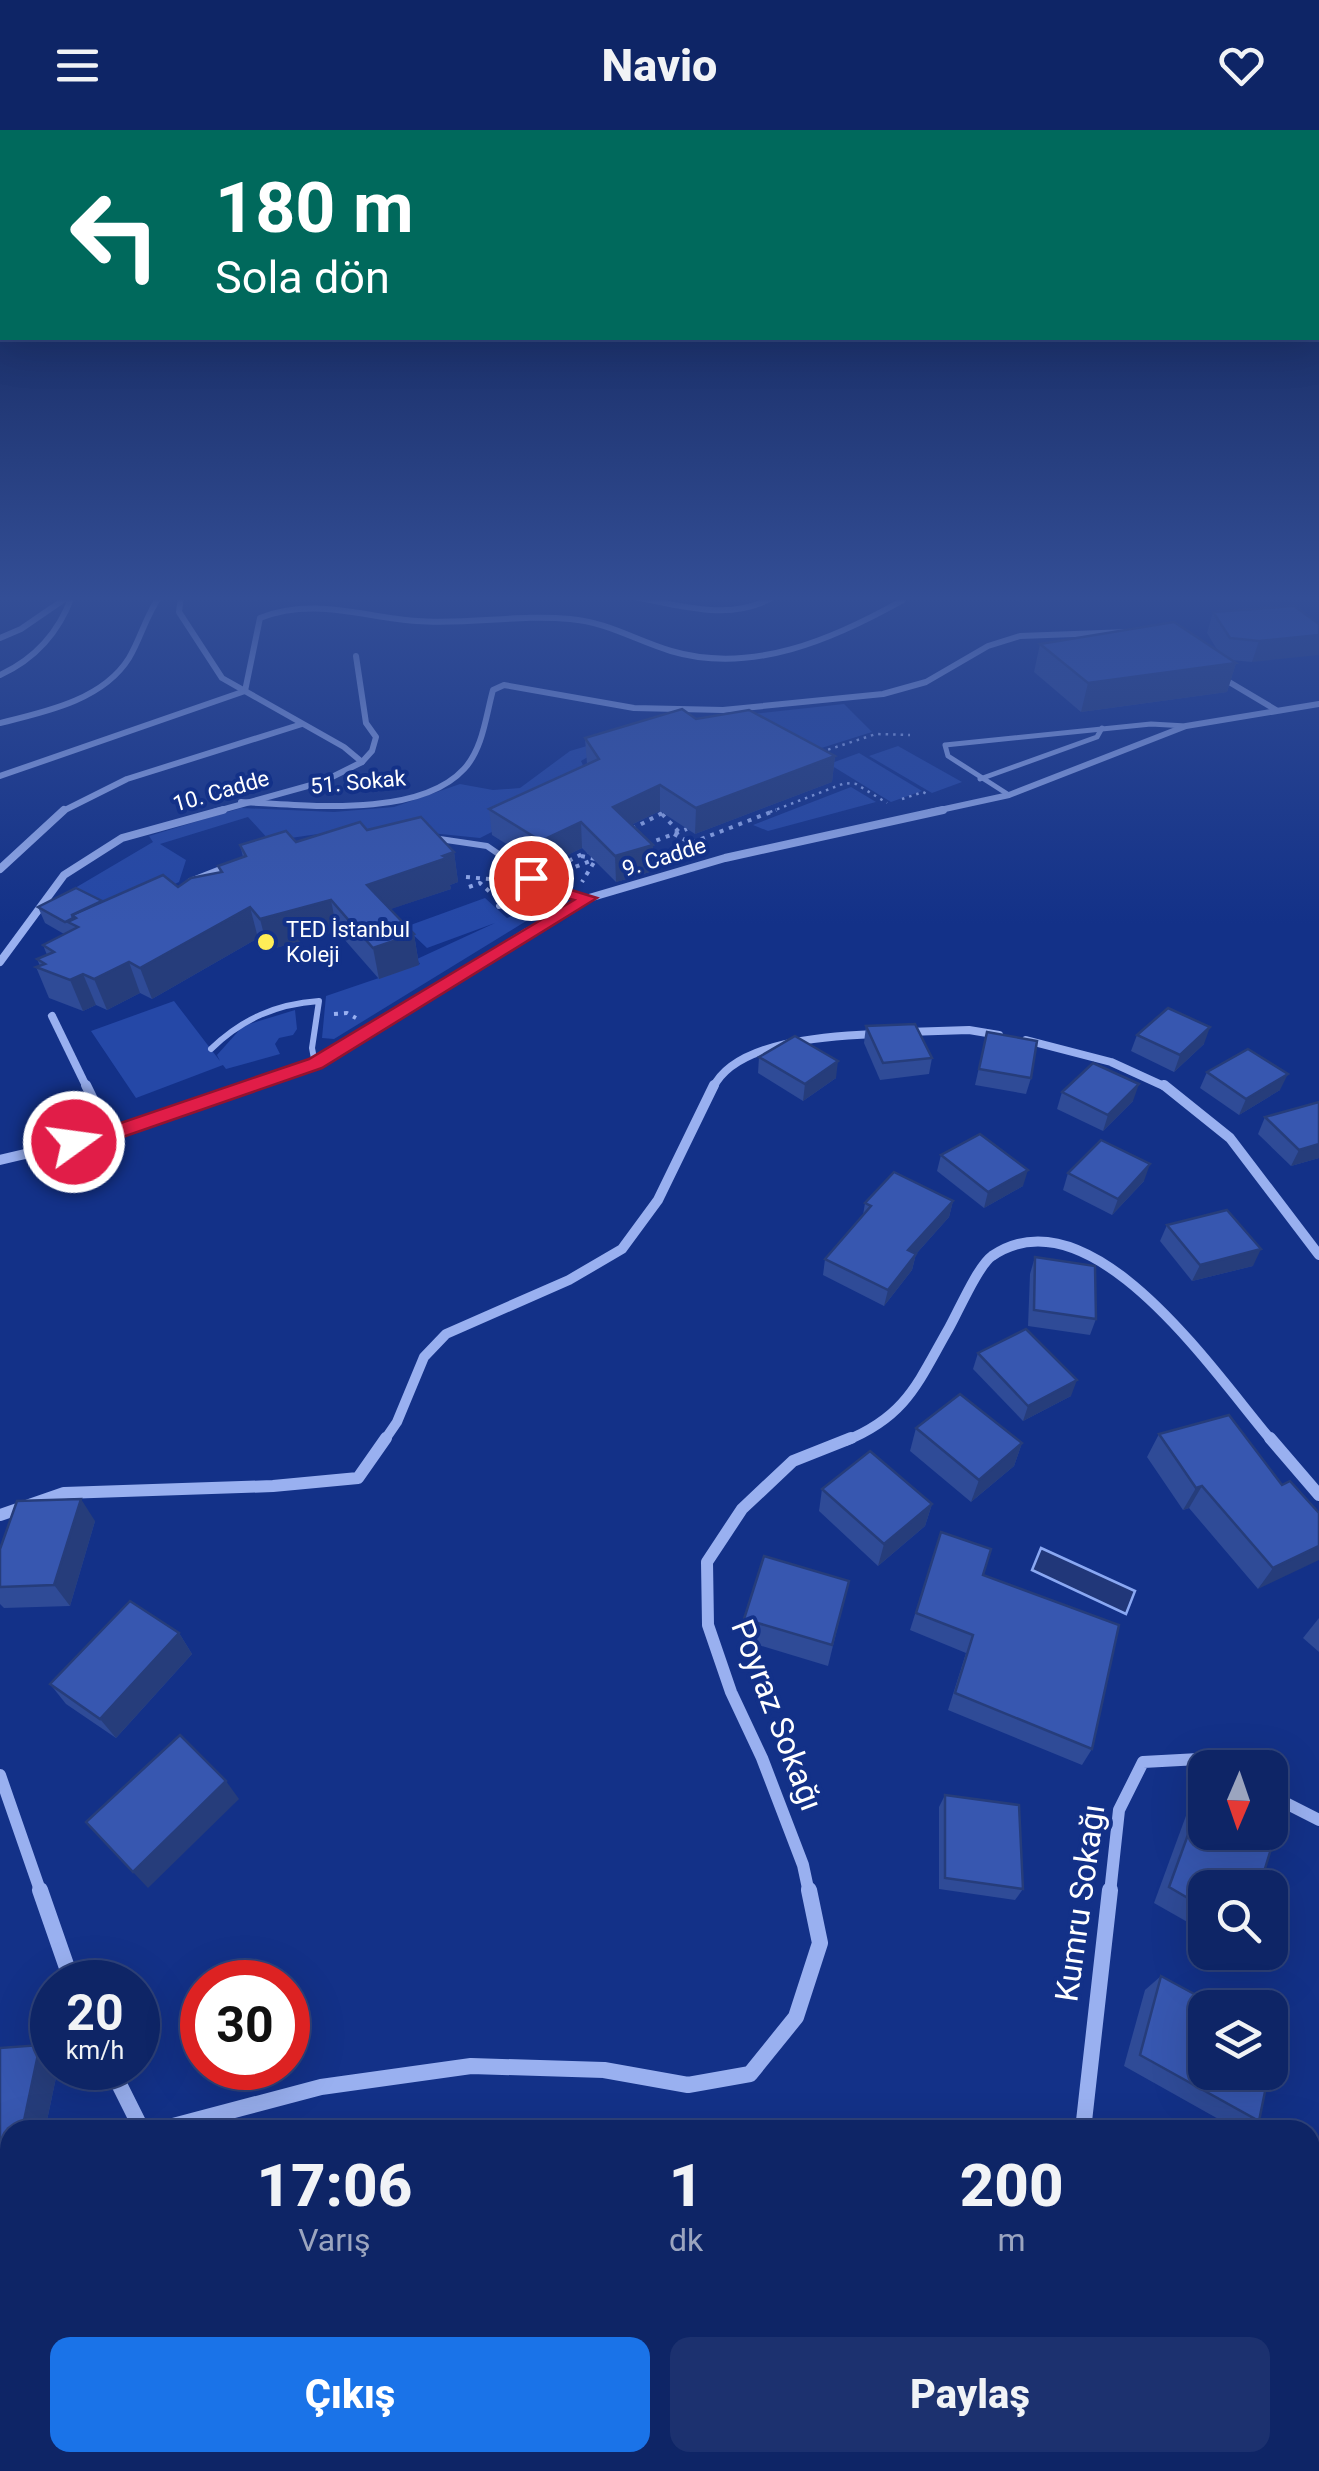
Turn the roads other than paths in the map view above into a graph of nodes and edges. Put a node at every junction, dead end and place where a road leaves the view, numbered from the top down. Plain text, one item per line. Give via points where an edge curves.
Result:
1 (63, 705) edge
2 (204, 705) edge
3 (270, 705) edge
4 (363, 705) edge
5 (490, 705) edge
6 (618, 705) edge
7 (771, 705) edge
8 (1268, 705) edge
9 (1310, 705) edge
10 (1276, 710) junction
11 (0, 723) edge
12 (302, 724) junction
13 (1186, 726) junction
14 (1102, 728) junction
15 (362, 762) junction
16 (0, 776) edge
17 (980, 779) junction
18 (1009, 795) junction
19 (241, 802) junction
20 (424, 838) edge
21 (233, 864) edge
22 (0, 869) edge
23 (183, 885) edge
24 (549, 889) junction
25 (589, 898) junction
26 (499, 906) dead end
27 (0, 962) edge
28 (52, 1016) dead end
29 (211, 1049) dead end
30 (315, 1064) junction
31 (110, 1134) junction
32 (0, 1160) edge
33 (1319, 1255) edge
34 (1319, 1495) edge
35 (0, 1514) edge
36 (1188, 1760) edge
37 (0, 1775) edge
38 (1288, 1804) edge
39 (1319, 1820) edge
40 (64, 1960) edge
41 (121, 2090) edge
42 (137, 2120) edge
43 (196, 2120) edge
44 (1084, 2120) edge

1 - 11 street
2 - 16 street
3 - 12 street
4 - 15 street via 376,737
5 - 19 street, 51. Sokak via 463,771 432,790 396,802 337,806
6 - 7 street, 51. Sokak
8 - 10 street
9 - 10 street, 9. Cadde
10 - 13 street, 9. Cadde
12 - 15 street
12 - 22 street via 76,801
13 - 14 lane
13 - 18 street, 9. Cadde
14 - 17 lane via 1097,737
14 - 17 lane via 945,745 948,756
15 - 19 street, 10. Cadde via 322,782
17 - 18 lane
18 - 25 street, 9. Cadde via 725,858
19 - 27 street, 10. Cadde via 122,838 64,875
20 - 24 lane via 487,846
21 - 23 lane
24 - 25 lane
24 - 26 lane
25 - 30 street, 9. Cadde
28 - 31 street
29 - 30 lane via 236,1023 319,1000
30 - 31 street, 9. Cadde
31 - 32 street, 9. Cadde
33 - 35 street via 1232,1140 1176,1088 1096,1054 969,1030 823,1039 750,1054 718,1079 658,1200 622,1249 570,1280 446,1334 424,1356 398,1422 358,1478 64,1494
34 - 43 street, Poyraz Sokağı via 1144,1292 1110,1266 1061,1242 1022,1242 989,1258 907,1402 872,1430 793,1461 742,1510 706,1562 708,1625 803,1865 820,1943 796,2017 750,2074 688,2085 604,2070 471,2066 321,2087
36 - 44 street, Kumru Sokağı via 1143,1762 1118,1810
37 - 40 street
38 - 39 street
41 - 42 street

